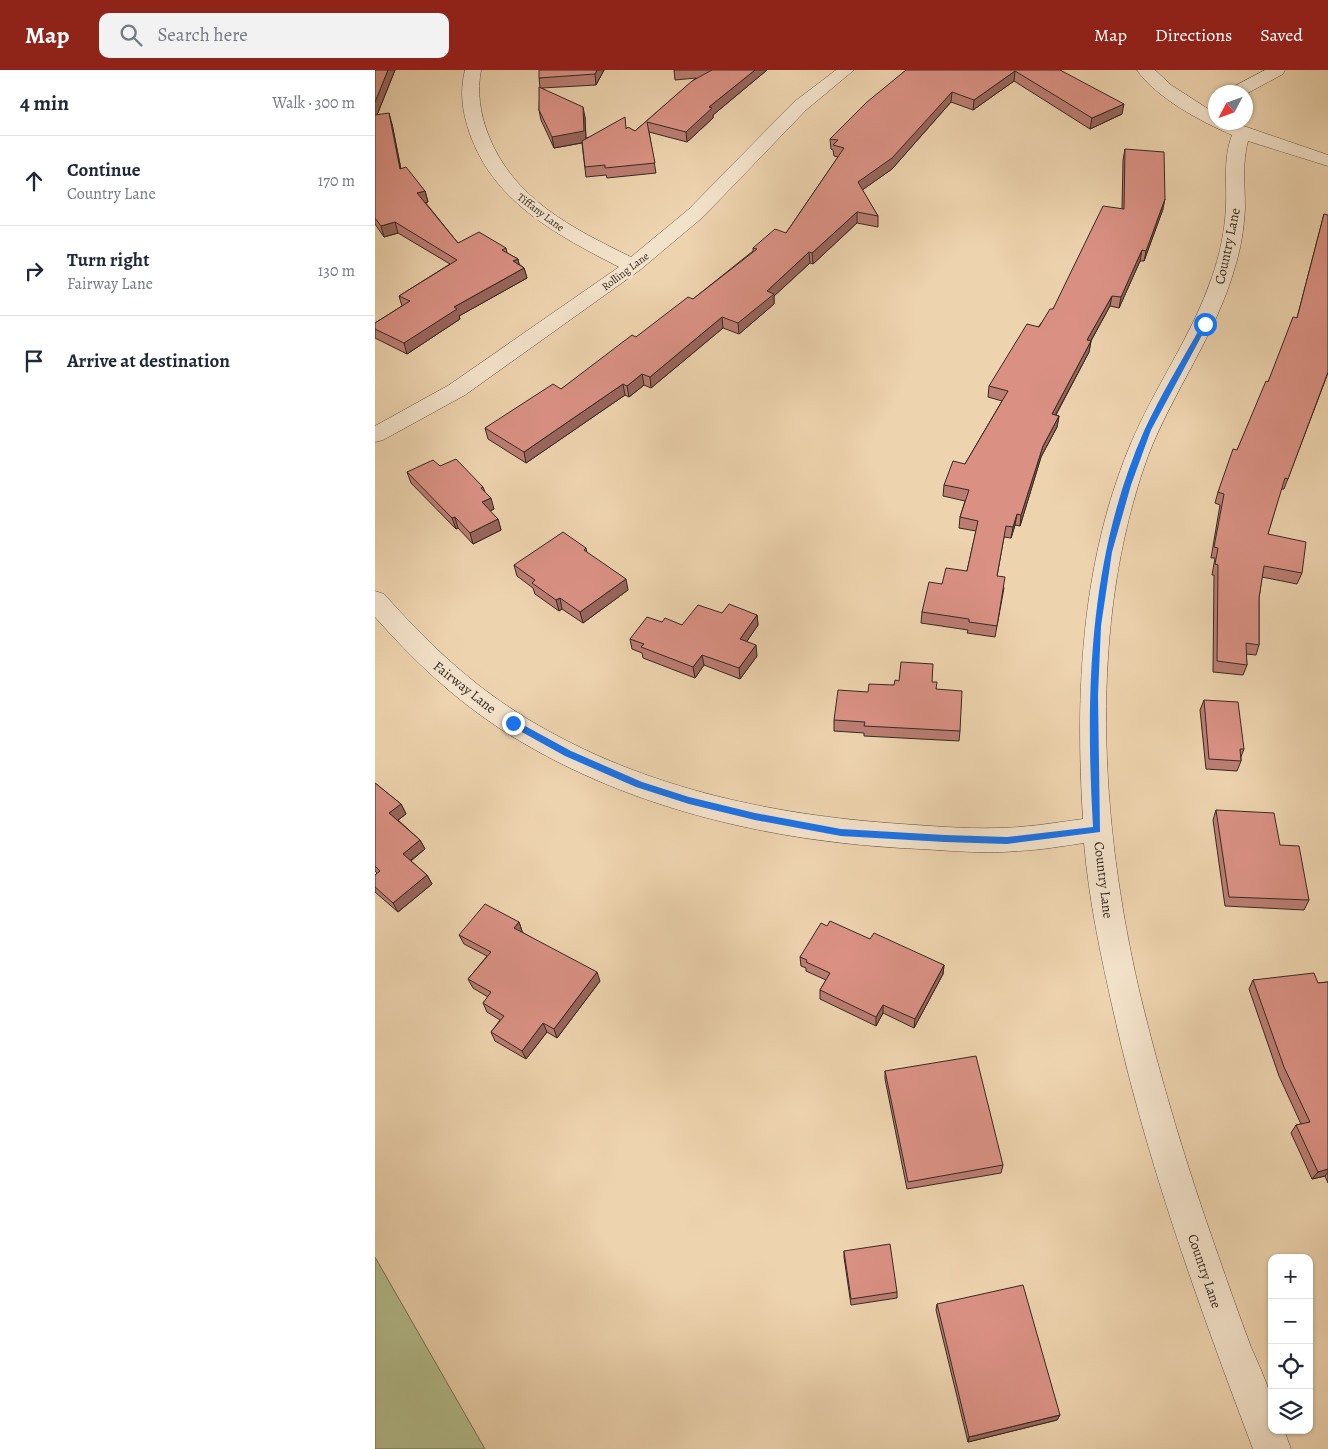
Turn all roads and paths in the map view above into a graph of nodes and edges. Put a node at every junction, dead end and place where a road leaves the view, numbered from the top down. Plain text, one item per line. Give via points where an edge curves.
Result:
1 (473, 70) edge
2 (846, 70) edge
3 (1145, 70) edge
4 (1277, 70) edge
5 (1250, 85) edge
6 (1208, 107) edge
7 (1199, 112) junction
8 (1208, 117) edge
9 (1233, 130) edge
10 (1242, 134) junction
11 (1328, 161) edge
12 (633, 266) junction
13 (375, 435) edge
14 (375, 600) edge
15 (1097, 830) junction
16 (1273, 1449) edge

1 - 12 street, Tiffany Lane via 470,98 480,142 504,181 523,201 551,222
2 - 12 street, Rolling Lane via 800,106 696,213
3 - 7 street via 1165,89
4 - 5 street
6 - 7 street
7 - 8 street
9 - 10 street
10 - 11 street
10 - 15 street, Country Lane via 1235,152 1235,220 1224,274 1205,324 1148,430 1127,485 1109,552 1097,626 1094,695
12 - 13 street, Rolling Lane via 457,390
14 - 15 street, Fairway Lane via 415,646 468,692 513,723 568,754 689,801 841,832 1007,840
15 - 16 street, Country Lane via 1106,906 1135,1042 1170,1170 1226,1330

